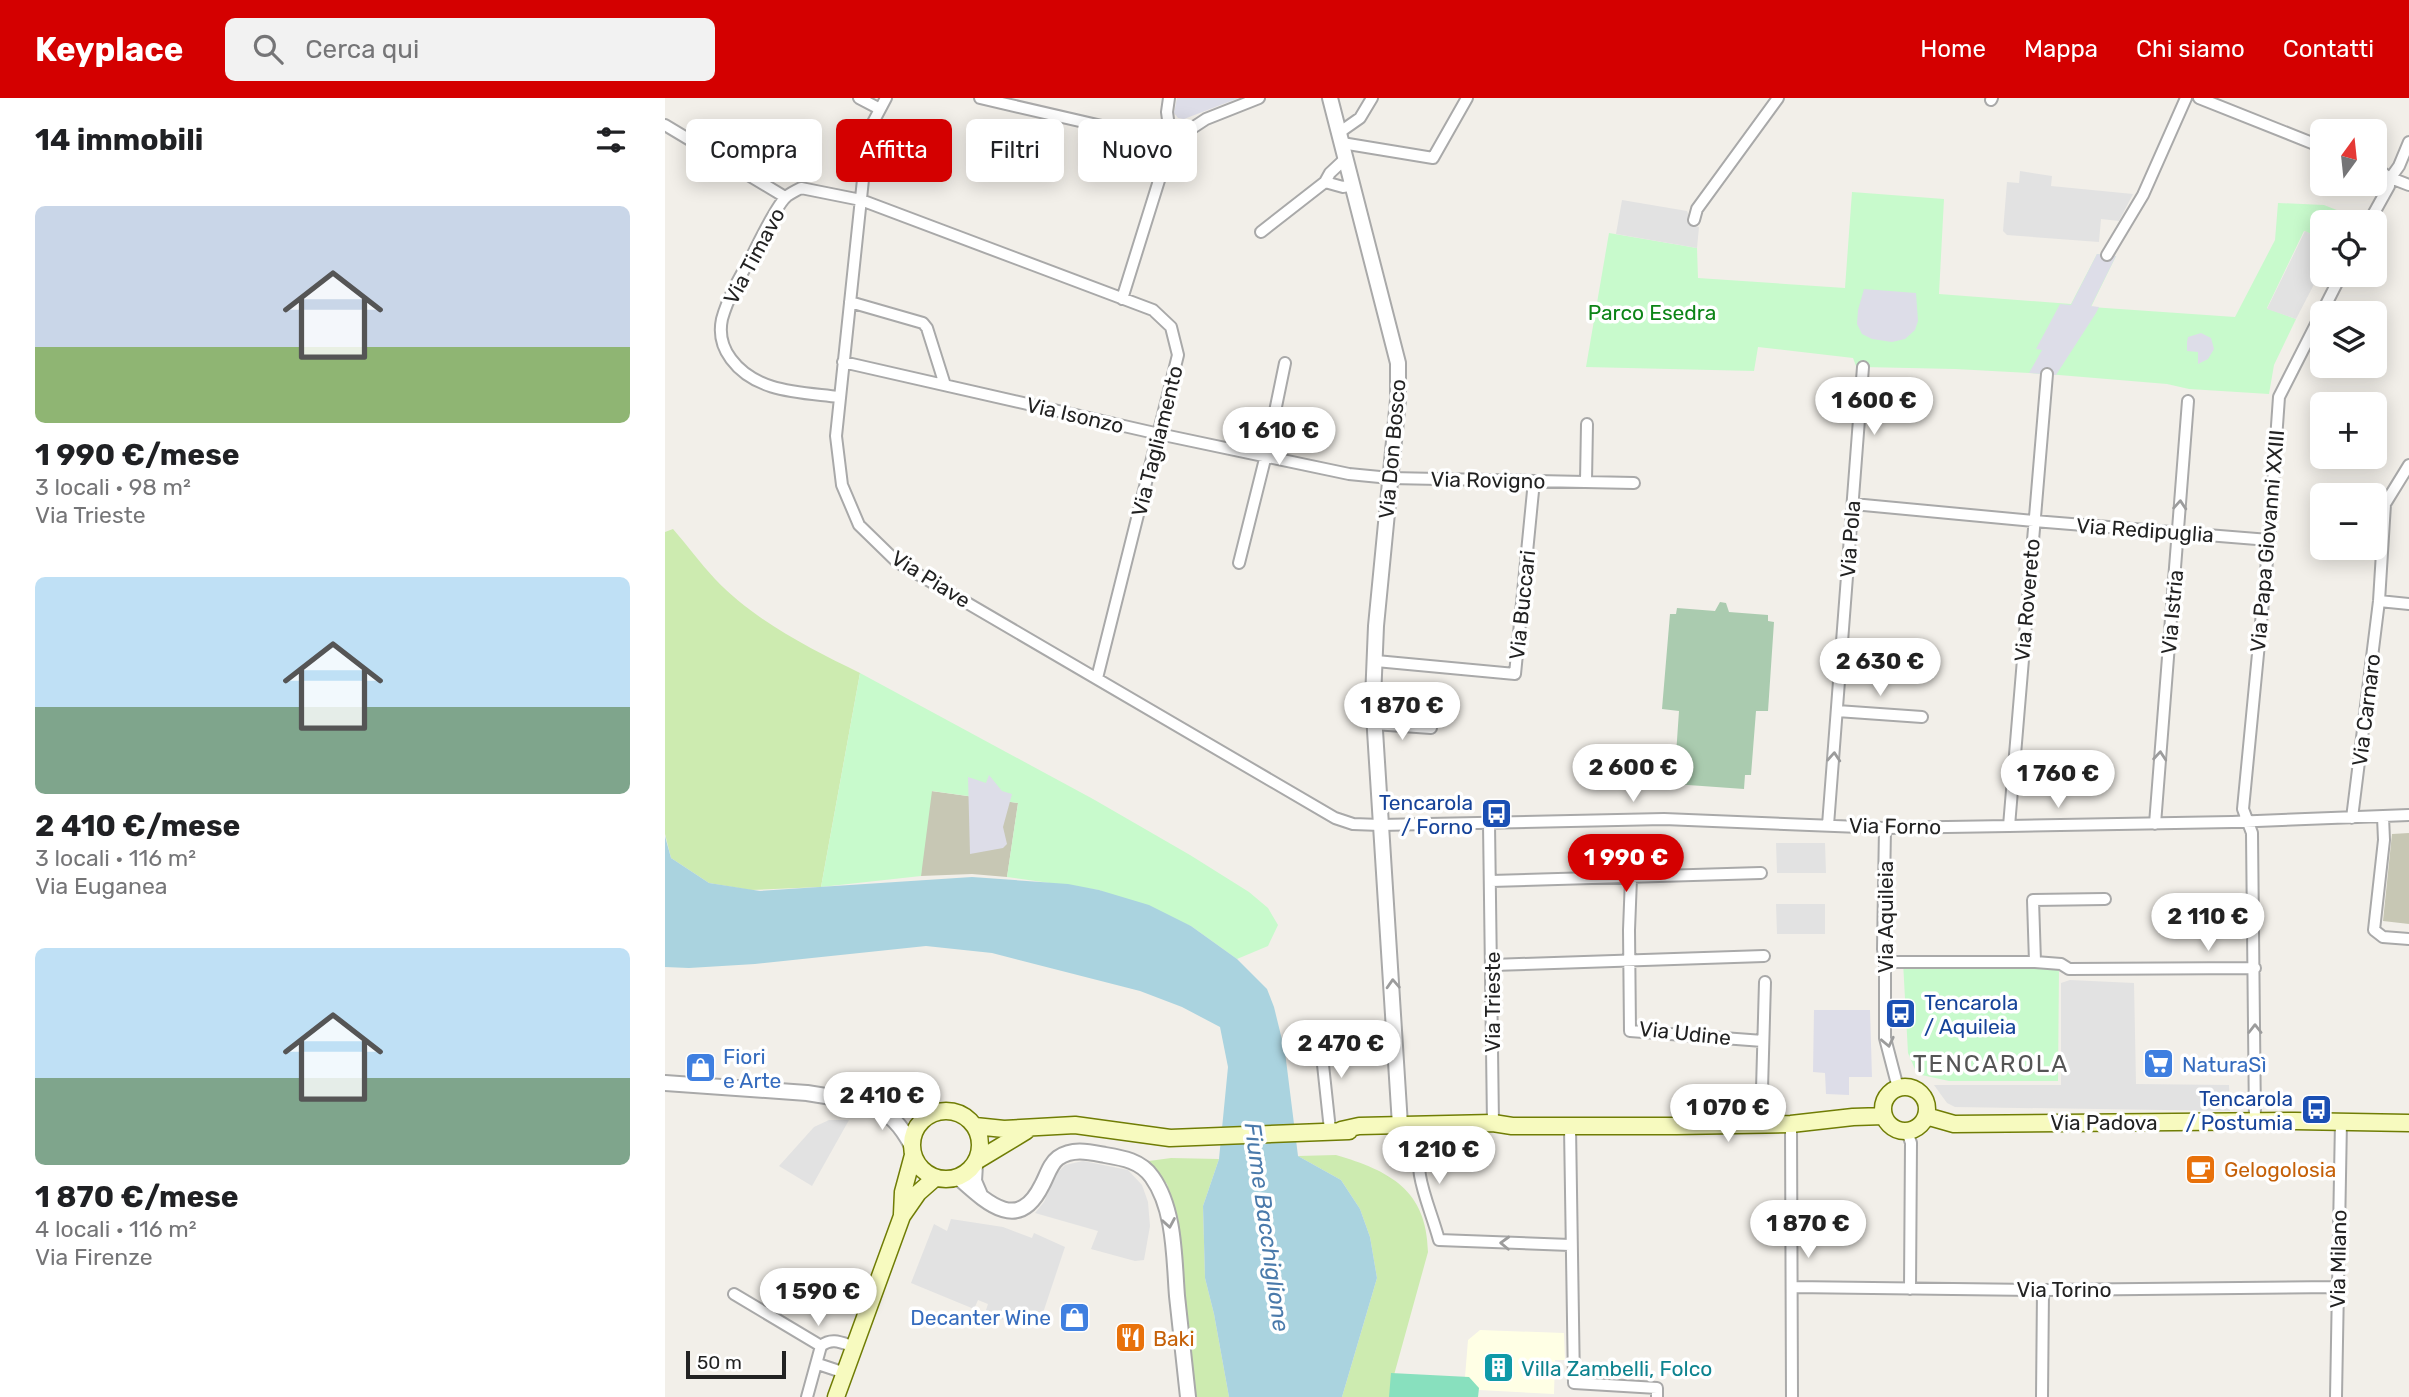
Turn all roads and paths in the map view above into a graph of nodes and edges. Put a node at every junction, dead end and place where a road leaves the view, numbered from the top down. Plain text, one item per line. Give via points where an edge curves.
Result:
1 (859, 98) edge
2 (886, 98) edge
3 (980, 98) edge
4 (1170, 98) edge
5 (1259, 98) edge
6 (1329, 98) edge
7 (1372, 98) edge
8 (1467, 98) edge
9 (1778, 98) edge
10 (2186, 98) edge
11 (2199, 98) edge
12 (880, 109) junction
13 (1168, 119) edge
14 (1078, 121) edge
15 (665, 125) edge
16 (1197, 125) edge
17 (1341, 138) junction
18 (2310, 142) edge
19 (2409, 142) edge
20 (1346, 158) junction
21 (2387, 178) edge
22 (1159, 182) edge
23 (1325, 182) junction
24 (2389, 183) junction
25 (1353, 185) junction
26 (2409, 185) edge
27 (785, 197) junction
28 (862, 200) junction
29 (2375, 210) edge
30 (1694, 220) dead end
31 (1261, 232) dead end
32 (2107, 255) dead end
33 (2335, 287) edge
34 (1122, 299) junction
35 (850, 302) junction
36 (843, 362) junction
37 (1285, 363) dead end
38 (1863, 368) dead end
39 (2047, 374) dead end
40 (946, 385) junction
41 (839, 397) junction
42 (2188, 401) dead end
43 (1587, 424) dead end
44 (1159, 434) junction
45 (1266, 456) junction
46 (2409, 465) edge
47 (1390, 478) junction
48 (1534, 481) junction
49 (1586, 481) junction
50 (1635, 483) dead end
51 (1853, 504) junction
52 (2034, 521) junction
53 (2178, 533) junction
54 (2269, 540) junction
55 (1239, 563) dead end
56 (2379, 601) junction
57 (2409, 604) edge
58 (1376, 661) junction
59 (1097, 678) junction
60 (1837, 711) junction
61 (1922, 717) dead end
62 (1374, 724) junction
63 (1431, 728) dead end
64 (2409, 815) edge
65 (2383, 817) junction
66 (2352, 818) junction
67 (2248, 821) junction
68 (1489, 824) junction
69 (2155, 824) junction
70 (1380, 825) junction
71 (1828, 825) junction
72 (2009, 827) junction
73 (1885, 828) junction
74 (1761, 873) dead end
75 (1631, 878) junction
76 (1491, 881) junction
77 (2105, 899) dead end
78 (2409, 939) edge
79 (1764, 956) dead end
80 (1628, 962) junction
81 (1885, 962) junction
82 (2035, 962) junction
83 (1492, 965) junction
84 (2255, 968) junction
85 (1765, 982) dead end
86 (1763, 1041) junction
87 (1321, 1046) dead end
88 (665, 1083) edge
89 (1898, 1088) junction
90 (869, 1103) junction
91 (935, 1112) junction
92 (1884, 1116) junction
93 (1926, 1116) junction
94 (2341, 1121) junction
95 (2255, 1122) junction
96 (1493, 1123) junction
97 (2409, 1123) edge
98 (1791, 1124) junction
99 (1400, 1125) junction
100 (1761, 1125) junction
101 (975, 1126) junction
102 (1512, 1126) junction
103 (1570, 1127) junction
104 (1030, 1129) junction
105 (1329, 1130) junction
106 (1421, 1132) junction
107 (1909, 1137) junction
108 (913, 1150) junction
109 (976, 1162) junction
110 (958, 1177) junction
111 (935, 1178) junction
112 (980, 1197) junction
113 (902, 1216) junction
114 (1570, 1245) junction
115 (1792, 1287) junction
116 (2337, 1287) junction
117 (1910, 1289) junction
118 (2043, 1290) junction
119 (734, 1294) dead end
120 (821, 1346) junction
121 (855, 1347) junction
122 (818, 1364) junction
123 (845, 1373) junction
124 (807, 1397) edge
125 (836, 1397) edge
126 (1188, 1397) edge
127 (1657, 1397) edge
128 (1792, 1397) edge
129 (2042, 1397) edge
130 (2336, 1397) edge

1 - 12 street
2 - 12 street, Via Piave
3 - 14 street
4 - 13 street
5 - 16 street
6 - 17 street, Via Don Bosco
7 - 17 street
8 - 17 street via 1433,158
9 - 30 street via 1697,209
10 - 32 street via 2143,195
11 - 18 street
12 - 28 street, Via Piave via 868,132
15 - 27 street
17 - 20 street, Via Don Bosco
19 - 24 street
20 - 23 street
20 - 25 street, Via Don Bosco
21 - 24 street
22 - 34 street
23 - 25 street
23 - 31 street
24 - 26 street via 2396,180
24 - 29 street
25 - 47 street, Via Don Bosco via 1398,363
27 - 28 street, Via Timavo via 801,188
27 - 41 street, Via Timavo via 726,306 721,338 737,367 755,381 778,389
28 - 34 street, Via Tagliamento
28 - 35 street, Via Piave
33 - 54 street, Via Papa Giovanni XXIII via 2279,397
34 - 44 street, Via Tagliamento via 1153,310 1171,327 1178,355
35 - 36 street, Via Piave
35 - 40 street via 923,323
36 - 40 street, Via Isonzo
36 - 41 street, Via Piave
37 - 45 street
38 - 51 street, Via Pola
39 - 52 street, Via Rovereto
40 - 44 street, Via Isonzo
41 - 59 street, Via Piave via 836,436 842,485 859,525 897,562
53 -> 42 street, Via Istria
43 - 49 street
44 - 45 street, Via Isonzo
44 - 59 street, Via Tagliamento
45 - 47 street, Via Isonzo
45 - 55 street
46 - 56 street, Via Carnaro via 2385,505
47 - 48 street, Via Rovigno
47 - 58 street, Via Don Bosco
48 - 49 street, Via Rovigno
48 - 58 street, Via Buccari via 1515,674
49 - 50 street, Via Rovigno
51 - 52 street, Via Redipuglia
51 - 60 street, Via Pola
52 - 53 street, Via Redipuglia
52 - 72 street, Via Rovereto
53 - 54 street, Via Redipuglia
69 -> 53 street, Via Istria
54 - 67 street, Via Papa Giovanni XXIII via 2243,809
56 - 57 street
56 - 66 street, Via Carnaro
58 - 62 street, Via Don Bosco
59 - 70 street, Via Piave via 1335,818
60 - 61 street
71 -> 60 street, Via Pola
62 - 63 street
62 - 70 street, Via Don Bosco
64 - 65 street, Via Forno
65 - 66 street, Via Forno
65 - 78 street via 2374,930 2383,937
66 - 67 street, Via Forno
67 - 69 street, Via Forno
67 - 84 street, Via Papa Giovanni XXIII
68 - 70 street, Via Forno
68 - 71 street, Via Forno via 1664,819
68 - 76 street, Via Trieste
69 - 72 street, Via Forno
99 -> 70 street, Via Don Bosco
71 - 73 street, Via Forno
72 - 73 street, Via Forno
73 - 81 street, Via Aquileia
74 - 75 street
75 - 76 street
75 - 80 street
76 - 83 street, Via Trieste
77 - 82 street via 2032,900
79 - 80 street
80 - 83 street
80 - 86 street, Via Udine via 1630,1031
81 - 82 street
81 -> 89 street, Via Aquileia via 1885,1038
82 - 84 street via 2069,969
83 - 96 street, Via Trieste
95 -> 84 street, Via Papa Giovanni XXIII
85 - 86 street, Via Udine
86 - 100 street, Via Udine
87 - 105 street
88 - 90 street via 785,1091
89 - 92 main road via 1885,1099
89 - 93 main road via 1912,1088 1923,1096
90 - 91 street via 891,1102
90 - 108 street via 899,1124
91 - 101 main road via 962,1114
91 - 108 main road via 918,1125
92 - 98 main road
92 - 107 main road
93 - 95 main road, Via Padova via 1954,1124
93 - 107 main road
94 - 95 main road, Via Padova
94 - 97 main road, Via Padova
94 - 116 street, Via Milano
96 - 99 main road
96 - 102 main road
98 - 100 main road
98 - 115 street
99 - 105 main road
100 - 103 main road
101 - 104 main road
101 - 109 main road via 981,1142
102 - 103 main road
102 - 106 main road
103 - 114 street
104 - 105 main road via 1075,1125 1170,1138
104 - 109 main road
105 - 106 main road
114 -> 106 street via 1439,1240 1418,1175
107 - 117 street
108 - 111 main road via 922,1169
108 - 113 main road
109 - 110 main road
109 - 112 street via 974,1181
110 - 111 main road
110 - 112 street
111 - 113 main road
112 -> 126 street via 1004,1210 1025,1208 1057,1159 1072,1152 1125,1158 1151,1175 1165,1206 1173,1249
113 - 121 main road
114 - 127 street via 1574,1383 1657,1388
115 - 117 street, Via Torino
115 - 128 street
116 - 118 street, Via Torino
116 - 130 street, Via Milano
117 - 118 street, Via Torino
118 - 129 street
119 - 120 street
120 - 121 street via 837,1341
120 - 122 street
121 - 123 main road
122 - 123 street
122 - 124 street
123 - 125 main road

